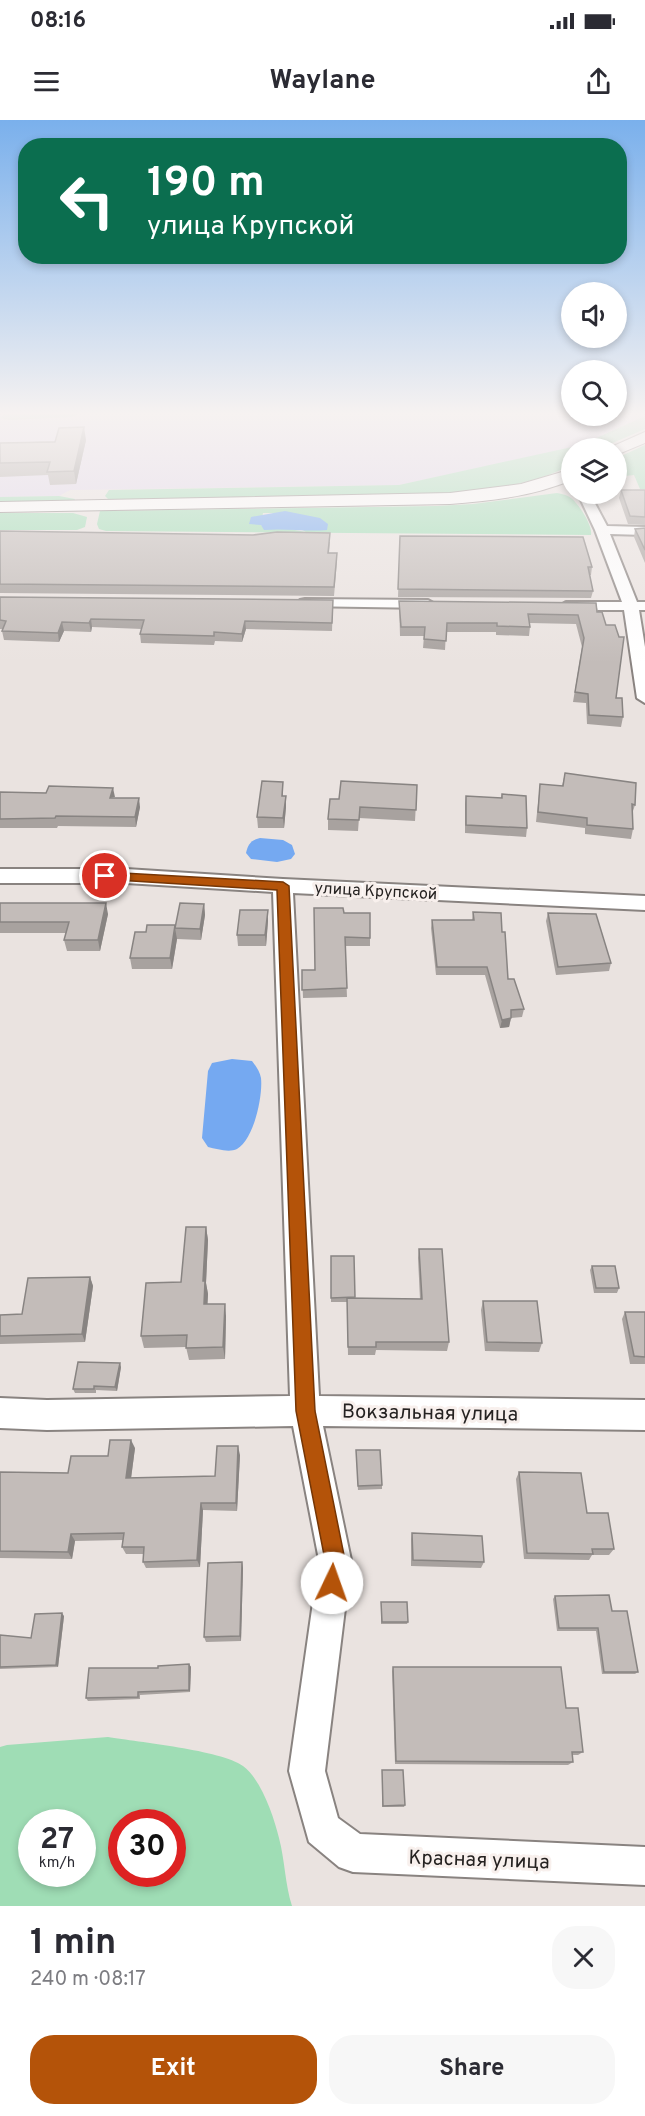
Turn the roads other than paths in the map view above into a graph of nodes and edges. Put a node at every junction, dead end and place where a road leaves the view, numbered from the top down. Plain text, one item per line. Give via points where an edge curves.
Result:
1 (465, 496) edge
2 (589, 504) edge
3 (0, 507) edge
4 (602, 530) junction
5 (645, 531) edge
6 (286, 603) edge
7 (441, 604) edge
8 (548, 605) edge
9 (638, 606) edge
10 (645, 698) edge
11 (0, 876) edge
12 (283, 886) junction
13 (645, 903) edge
14 (306, 1411) junction
15 (0, 1413) edge
16 (645, 1415) edge
17 (645, 1866) edge

1 - 3 main road
2 - 4 street
4 - 5 street
4 - 9 street
6 - 7 street
8 - 9 street
9 - 10 street
11 - 12 street, улица Крупской via 126,876
12 - 13 street, улица Крупской
12 - 14 street
14 - 15 street, Вокзальная улица
14 - 16 street, Вокзальная улица
14 - 17 street, Красная улица via 335,1560 307,1770 322,1829 353,1853

